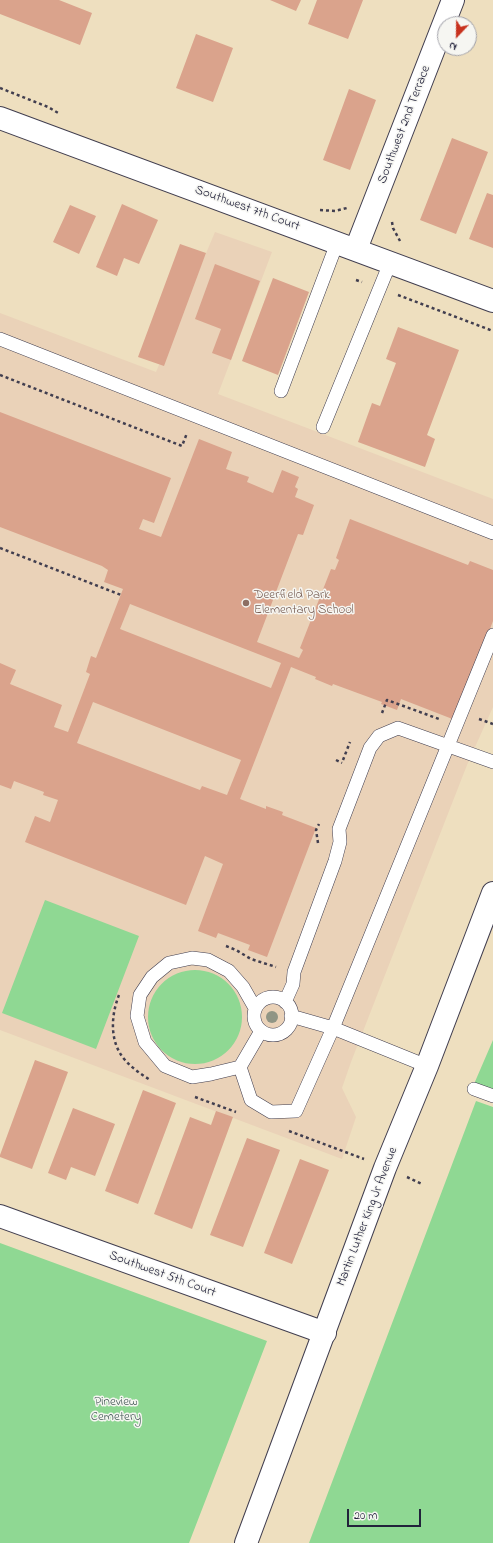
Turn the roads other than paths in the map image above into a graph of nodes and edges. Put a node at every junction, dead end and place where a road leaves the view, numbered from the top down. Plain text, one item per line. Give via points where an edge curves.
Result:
1 (453, 0) edge
2 (0, 118) edge
3 (347, 246) junction
4 (390, 263) junction
5 (493, 301) edge
6 (0, 339) edge
7 (281, 390) dead end
8 (323, 427) dead end
9 (493, 533) edge
10 (493, 636) edge
11 (448, 745) junction
12 (493, 762) edge
13 (493, 893) edge
14 (286, 1002) junction
15 (255, 1008) junction
16 (291, 1016) junction
17 (333, 1028) junction
18 (261, 1031) junction
19 (427, 1066) junction
20 (240, 1067) junction
21 (474, 1089) dead end
22 (493, 1096) edge
23 (0, 1216) edge
24 (325, 1333) junction
25 (246, 1543) edge

1 - 3 street, Southwest 2nd Terrace
2 - 3 street, Southwest 7th Court
3 - 4 street, Southwest 7th Court
3 - 7 lane
4 - 5 street, Southwest 7th Court
4 - 8 lane
6 - 9 lane
10 - 11 lane
11 - 12 lane
11 - 14 lane via 398,728 379,736 370,748 339,828 340,842 335,861 294,972 293,984
11 - 17 lane
13 - 19 street, Martin Luther King Jr Avenue
14 - 15 lane via 271,997 259,1002
14 - 16 lane
15 - 18 lane via 254,1020
15 - 20 lane via 244,987 229,971 208,960 192,958 169,963 152,977 140,995 137,1016 145,1042 165,1066 192,1077
16 - 17 lane
16 - 18 lane via 284,1031 272,1034
17 - 19 lane
17 - 20 lane via 296,1111 272,1112 251,1100
18 - 20 lane
19 - 24 street, Martin Luther King Jr Avenue via 385,1168
21 - 22 lane
23 - 24 street, Southwest 5th Court
24 - 25 street, Martin Luther King Jr Avenue

